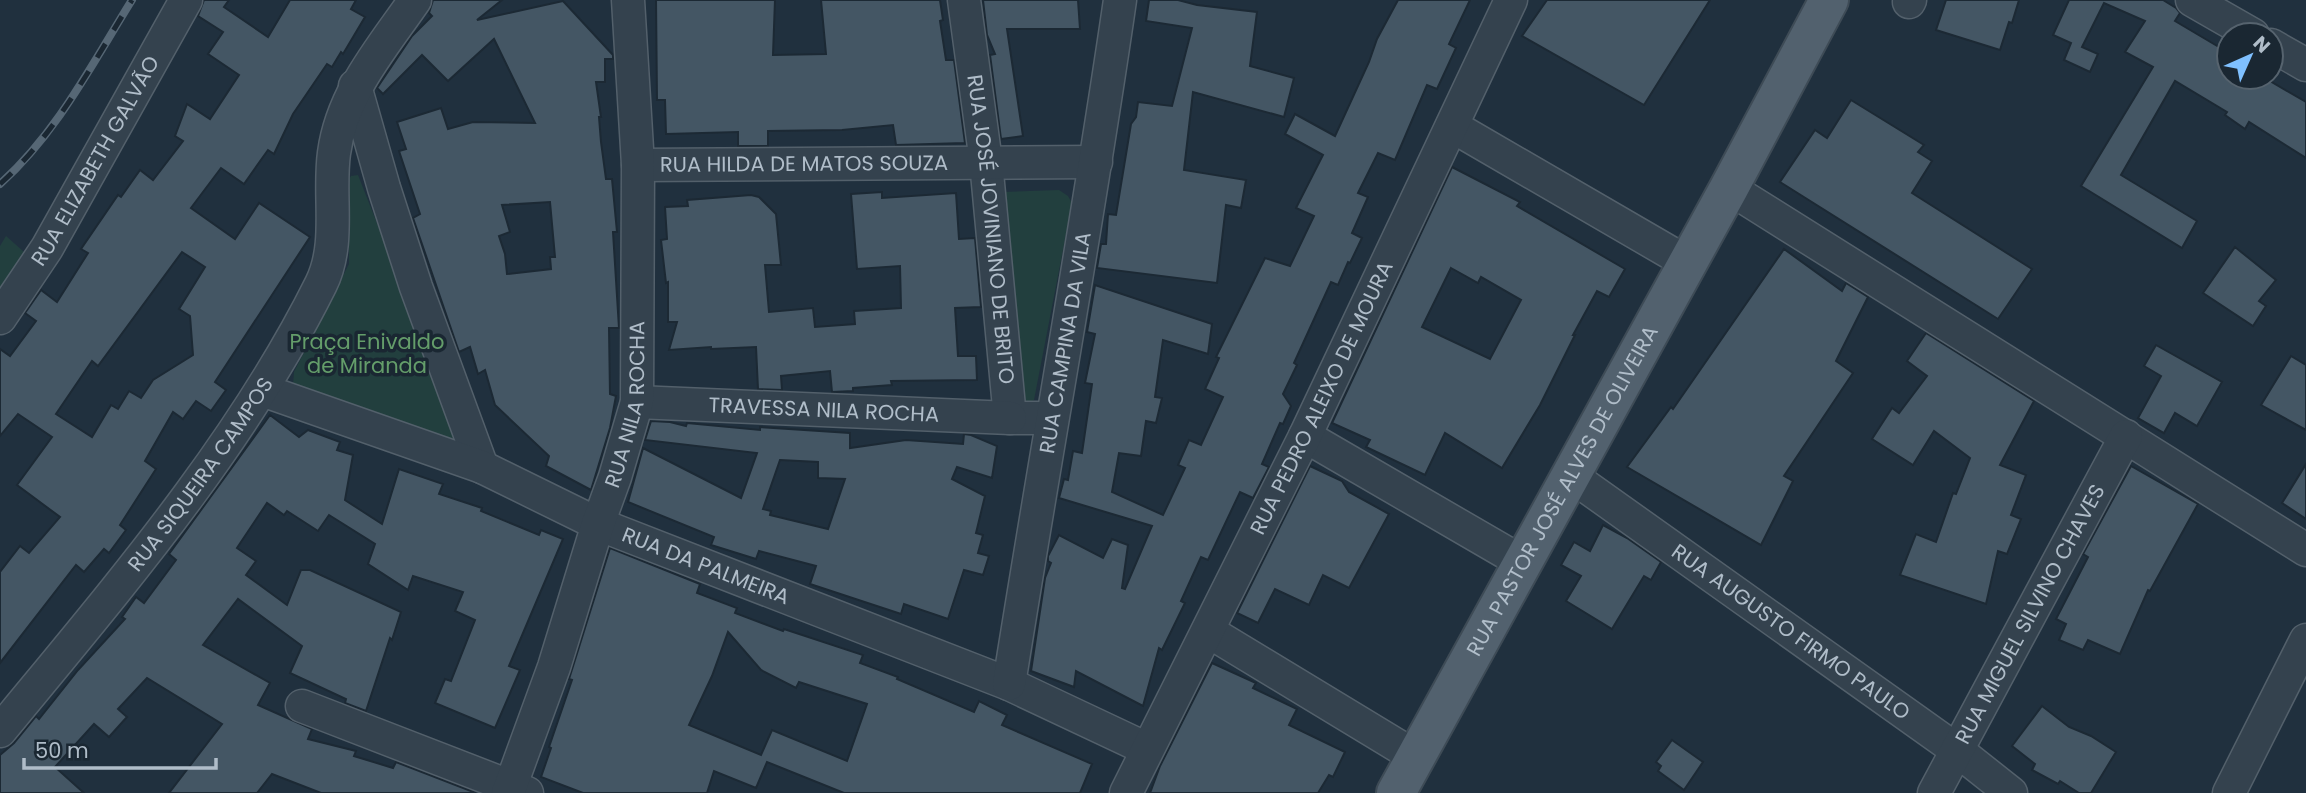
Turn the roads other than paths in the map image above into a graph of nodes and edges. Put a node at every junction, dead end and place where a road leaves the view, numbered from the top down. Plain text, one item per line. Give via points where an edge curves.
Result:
1 (186, 0) edge
2 (415, 0) edge
3 (628, 0) edge
4 (964, 0) edge
5 (1121, 0) edge
6 (1511, 0) edge
7 (1829, 0) edge
8 (2192, 0) edge
9 (2229, 21) edge
10 (2285, 53) edge
11 (2306, 65) edge
12 (355, 86) junction
13 (1452, 126) junction
14 (986, 162) junction
15 (1096, 162) junction
16 (638, 165) junction
17 (1729, 188) junction
18 (1688, 262) junction
19 (0, 318) edge
20 (262, 390) junction
21 (637, 402) junction
22 (1010, 418) junction
23 (1052, 418) junction
24 (1305, 436) junction
25 (2126, 436) junction
26 (482, 467) junction
27 (1570, 475) junction
28 (598, 524) junction
29 (2306, 550) edge
30 (1522, 562) junction
31 (1208, 631) junction
32 (2306, 640) edge
33 (1009, 684) junction
34 (2297, 684) edge
35 (302, 706) dead end
36 (0, 731) edge
37 (1147, 749) junction
38 (1958, 751) junction
39 (1416, 757) junction
40 (515, 791) edge
41 (1126, 793) edge
42 (1396, 793) edge
43 (1934, 793) edge
44 (2011, 793) edge
45 (2229, 793) edge

1 - 19 street, RUA ELIZABETH GALVÃO via 47,248
2 - 12 street, RUA SIQUEIRA CAMPOS
3 - 16 street, RUA NILA ROCHA
4 - 14 street, RUA JOSÉ JOVINIANO DE BRITO
5 - 15 street, RUA CAMPINA DA VILA
6 - 13 street, RUA PEDRO ALEIXO DE MOURA
7 - 17 main road, RUA PASTOR JOSÉ ALVES DE OLIVEIRA
8 - 9 street
10 - 11 street
12 - 20 street, RUA SIQUEIRA CAMPOS via 334,154 328,269
12 - 26 street via 416,287
13 - 18 street
13 - 24 street, RUA PEDRO ALEIXO DE MOURA
14 - 15 street, RUA HILDA DE MATOS SOUZA
14 - 16 street, RUA HILDA DE MATOS SOUZA
14 - 22 street, RUA JOSÉ JOVINIANO DE BRITO
15 - 23 street, RUA CAMPINA DA VILA
16 - 21 street, RUA NILA ROCHA
17 - 18 main road, RUA PASTOR JOSÉ ALVES DE OLIVEIRA
17 - 25 street
18 - 27 main road, RUA PASTOR JOSÉ ALVES DE OLIVEIRA
20 - 26 street, RUA DA PALMEIRA
20 - 36 street, RUA SIQUEIRA CAMPOS via 169,521
21 - 22 street, TRAVESSA NILA ROCHA
21 - 28 street, RUA NILA ROCHA
22 - 23 street
23 - 33 street, RUA CAMPINA DA VILA
24 - 30 street
24 - 31 street, RUA PEDRO ALEIXO DE MOURA
25 - 29 street
25 - 38 street, RUA MIGUEL SILVINO CHAVES
26 - 28 street, RUA DA PALMEIRA
27 - 30 main road, RUA PASTOR JOSÉ ALVES DE OLIVEIRA
27 - 38 street, RUA AUGUSTO FIRMO PAULO
28 - 33 street, RUA DA PALMEIRA
28 - 40 street, RUA NILA ROCHA
30 - 39 main road, RUA PASTOR JOSÉ ALVES DE OLIVEIRA
31 - 37 street, RUA PEDRO ALEIXO DE MOURA
31 - 39 street
32 - 34 street
33 - 37 street, RUA DA PALMEIRA
34 - 45 street
35 - 40 street
37 - 41 street, RUA PEDRO ALEIXO DE MOURA
38 - 43 street, RUA MIGUEL SILVINO CHAVES
38 - 44 street, RUA AUGUSTO FIRMO PAULO
39 - 42 main road, RUA PASTOR JOSÉ ALVES DE OLIVEIRA

